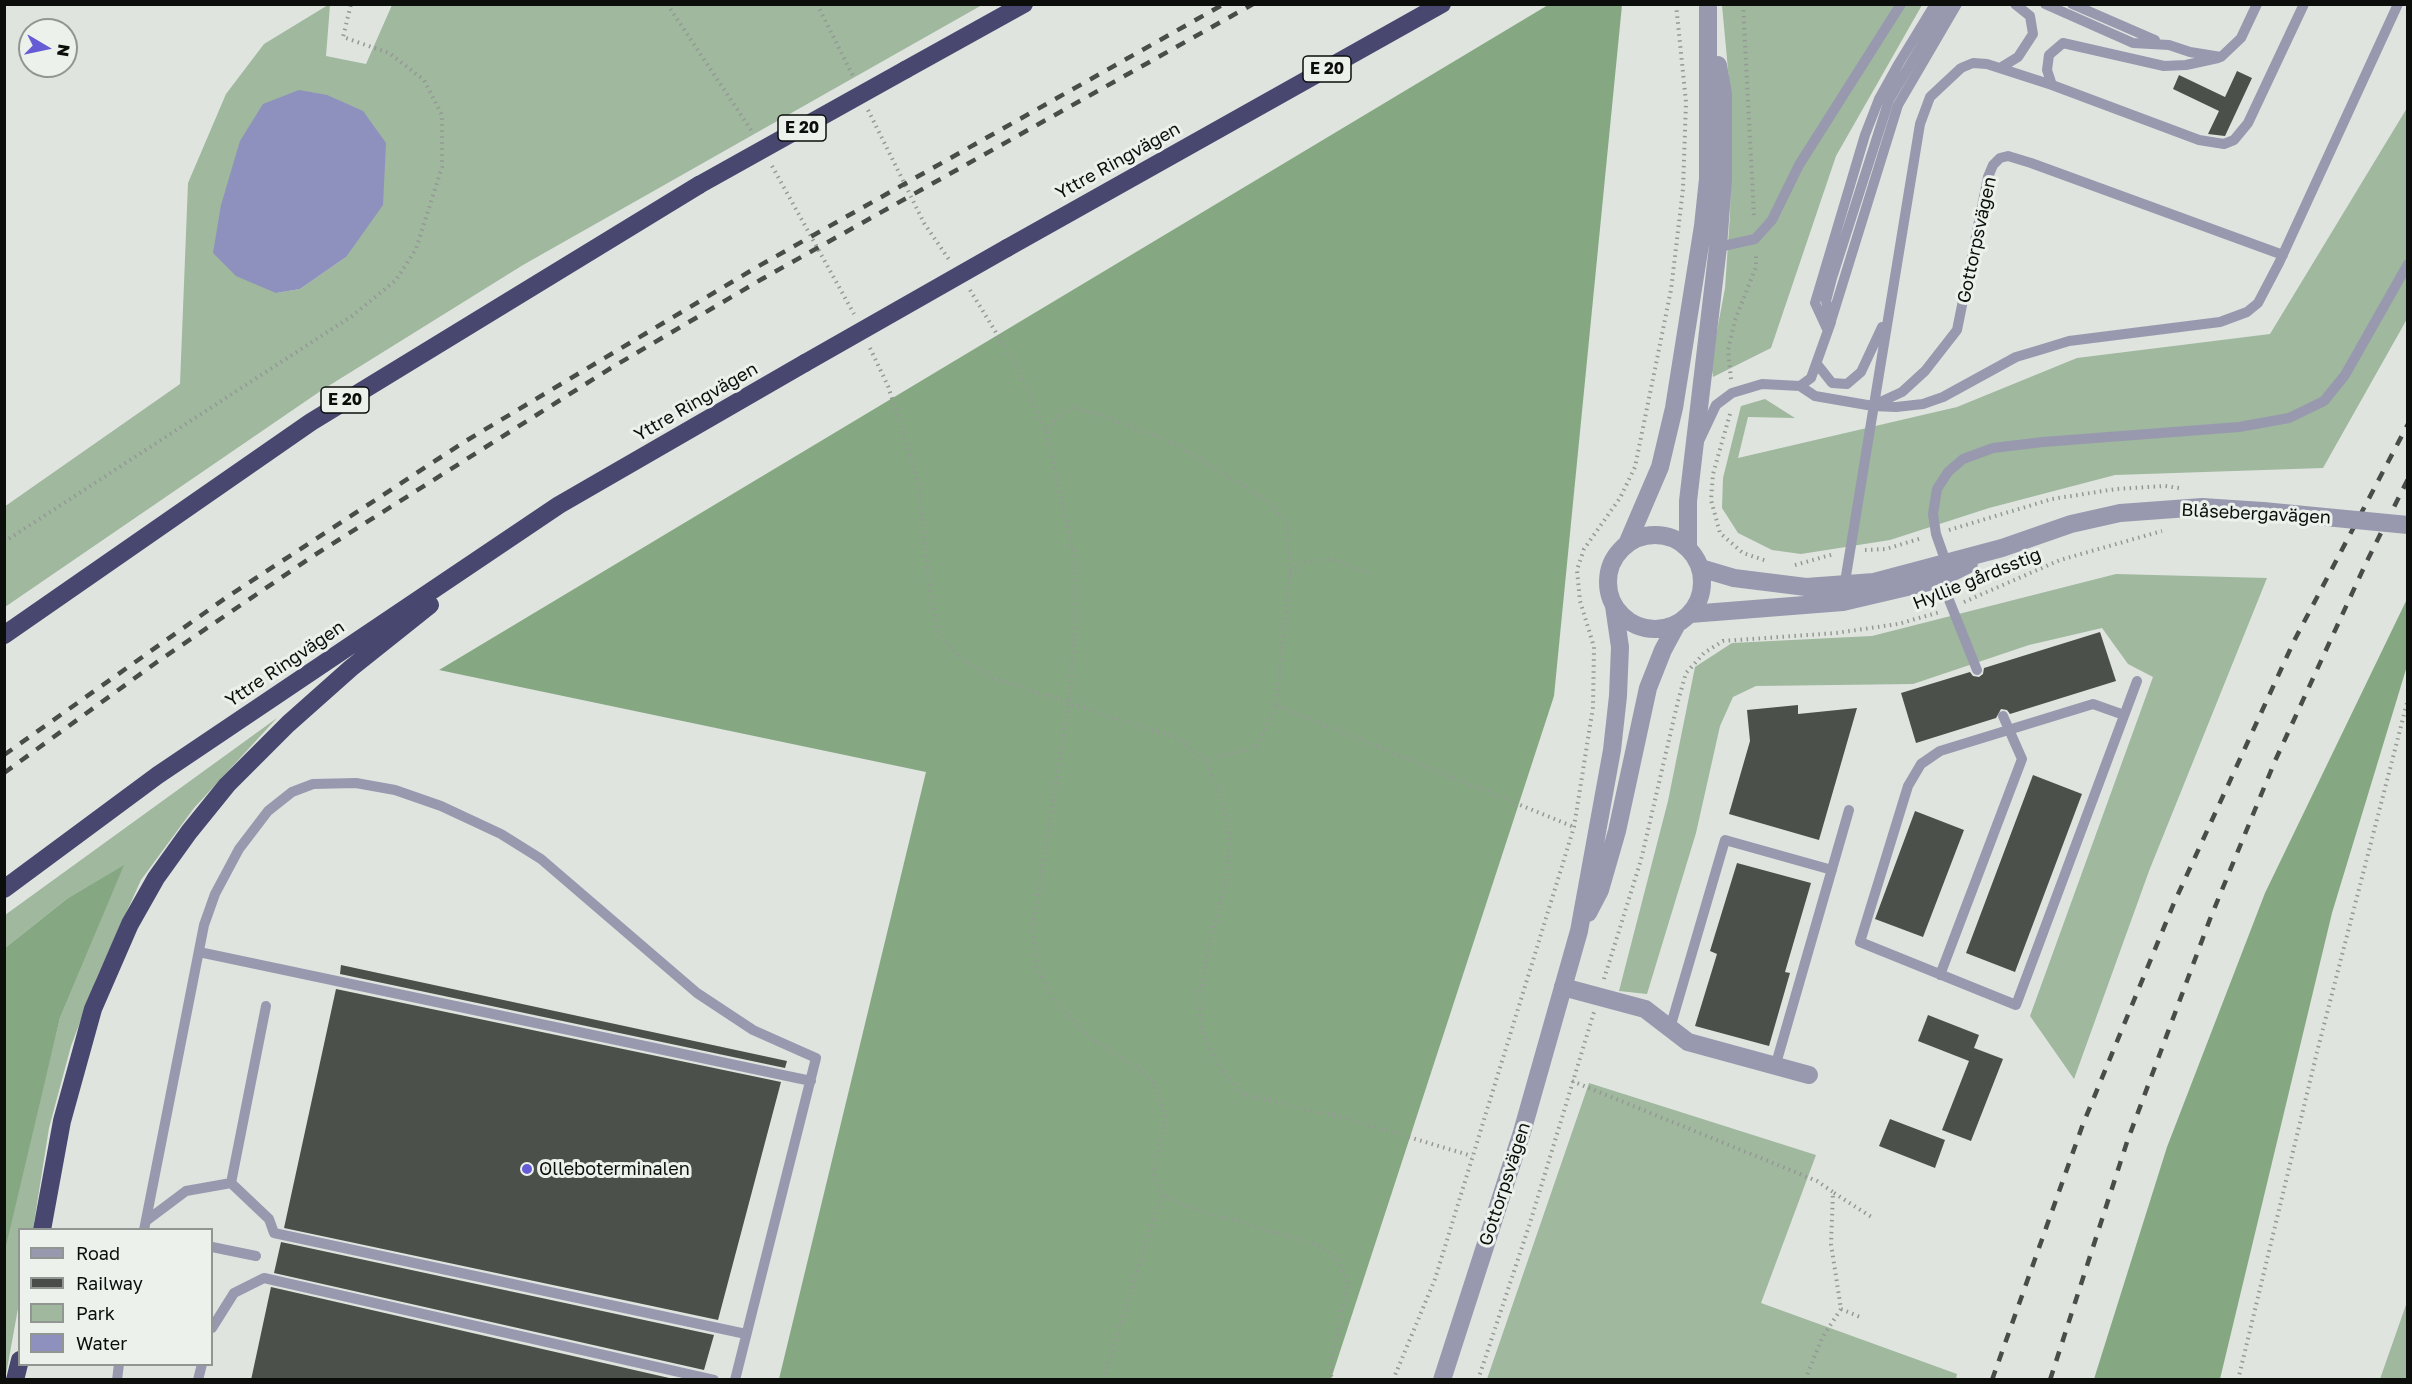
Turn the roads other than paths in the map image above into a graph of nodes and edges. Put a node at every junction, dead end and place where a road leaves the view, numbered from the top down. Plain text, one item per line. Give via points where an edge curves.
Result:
1 (1024, 4) edge
2 (1442, 4) edge
3 (1901, 4) edge
4 (1935, 4) edge
5 (1946, 4) edge
6 (1957, 4) edge
7 (2015, 4) edge
8 (2045, 4) edge
9 (2072, 4) edge
10 (2257, 4) edge
11 (2304, 4) edge
12 (2398, 4) edge
13 (1708, 6) edge
14 (2169, 45) junction
15 (2221, 57) junction
16 (2000, 68) junction
17 (2052, 85) junction
18 (1718, 247) junction
19 (1700, 251) junction
20 (2283, 255) junction
21 (2408, 264) edge
22 (1888, 313) junction
23 (1829, 325) junction
24 (1817, 364) junction
25 (1800, 386) junction
26 (1873, 406) junction
27 (1694, 453) junction
28 (559, 505) junction
29 (2408, 525) edge
30 (1627, 544) junction
31 (1688, 549) junction
32 (1700, 568) junction
33 (1942, 570) junction
34 (1844, 594) junction
35 (1614, 606) junction
36 (1684, 619) junction
37 (4, 635) edge
38 (1977, 669) dead end
39 (2137, 681) dead end
40 (2124, 715) junction
41 (2003, 716) dead end
42 (2008, 731) junction
43 (1849, 810) dead end
44 (1832, 870) junction
45 (4, 889) edge
46 (1579, 931) junction
47 (199, 952) junction
48 (1940, 975) junction
49 (1563, 987) junction
50 (266, 1005) dead end
51 (1670, 1028) junction
52 (1775, 1067) junction
53 (1809, 1075) dead end
54 (811, 1081) junction
55 (231, 1183) junction
56 (145, 1225) edge
57 (42, 1228) edge
58 (213, 1247) edge
59 (256, 1256) dead end
60 (213, 1326) edge
61 (746, 1334) junction
62 (714, 1380) edge
63 (735, 1380) edge
64 (1442, 1380) edge

1 - 37 highway, E 20, bridge via 699,185 311,422
2 - 28 highway, Yttre Ringvägen / E 20, bridge
3 - 18 lane via 1799,165 1772,220 1755,239
4 - 23 lane via 1879,99 1865,135 1815,303
5 - 23 lane via 1889,100 1832,278 1826,301
6 - 23 lane via 1898,105
7 - 16 lane via 2030,16 2033,34 2018,57
8 - 14 lane via 2133,43
9 - 14 lane
10 - 15 lane via 2241,38
11 - 17 lane via 2248,123 2234,140 2224,144 2199,140
12 - 20 lane
13 - 18 street, Gottorpsvägen via 1723,94
13 - 19 street, Gottorpsvägen via 1708,179
14 - 15 lane
15 - 17 lane via 2164,66 2063,43 2049,55 2047,70
16 - 17 lane
16 - 22 lane via 1973,63 1946,80 1930,97 1920,124
18 - 19 lane
18 - 27 street, Gottorpsvägen
19 - 30 street, Gottorpsvägen via 1674,408 1660,467
20 - 26 lane via 2258,303 2235,319 2069,341 2016,357 1923,404
20 - 26 lane, Gottorpsvägen via 2031,162 2008,156 2000,158 1988,177 1957,330 1925,371 1902,392
21 - 33 lane via 2345,375 2324,401 2289,418 2239,427 1993,448 1963,459 1937,489 1933,514
22 - 24 lane via 1861,372 1852,381 1832,383
22 - 26 lane
23 - 24 lane
24 - 25 lane via 1811,378
25 - 26 lane via 1815,396
25 - 27 lane via 1762,384 1732,393 1716,405
26 - 34 lane
27 - 31 street, Gottorpsvägen
28 - 45 highway, Yttre Ringvägen / E 20 via 158,776
28 - 57 highway via 351,668 288,724 226,785 156,878 130,924 93,1009 62,1121
29 - 33 street, Blåsebergavägen, bridge via 2202,507 2120,513 2071,524
30 - 31 street via 1658,535 1675,539
30 - 35 street, Gottorpsvägen via 1616,556 1609,574 1608,590
31 - 32 street
32 - 34 street, Blåsebergavägen via 1766,583
32 - 36 street, Gottorpsvägen via 1700,592
33 - 34 street, Blåsebergavägen
33 - 38 lane via 1950,608
34 - 36 street, Blåsebergavägen
35 - 36 street via 1642,628 1658,629
35 - 46 street, Gottorpsvägen via 1620,647 1618,696
36 - 46 street, Gottorpsvägen via 1663,650 1648,688 1617,831 1600,890
39 - 40 lane
40 - 42 lane via 2093,705
40 - 48 lane via 2016,1005
41 - 42 lane
42 - 48 lane via 2022,759
42 - 48 lane via 1940,752 1921,764 1908,786 1860,942
43 - 44 lane
44 - 51 lane via 1725,840
44 - 52 lane
46 - 49 street, Gottorpsvägen
47 - 54 lane
47 - 54 lane via 215,894 239,849 268,811 292,792 313,784 357,783 395,790 501,834 541,859 697,993 753,1030 816,1058
47 - 56 lane
49 - 51 street via 1645,1009
49 - 64 street, Gottorpsvägen via 1522,1132
50 - 55 lane
51 - 52 street via 1688,1042
52 - 53 street
54 - 61 lane
55 - 56 lane via 186,1191
55 - 61 lane via 269,1219 274,1233
58 - 59 lane
60 - 62 lane via 234,1293 264,1278
61 - 63 lane

